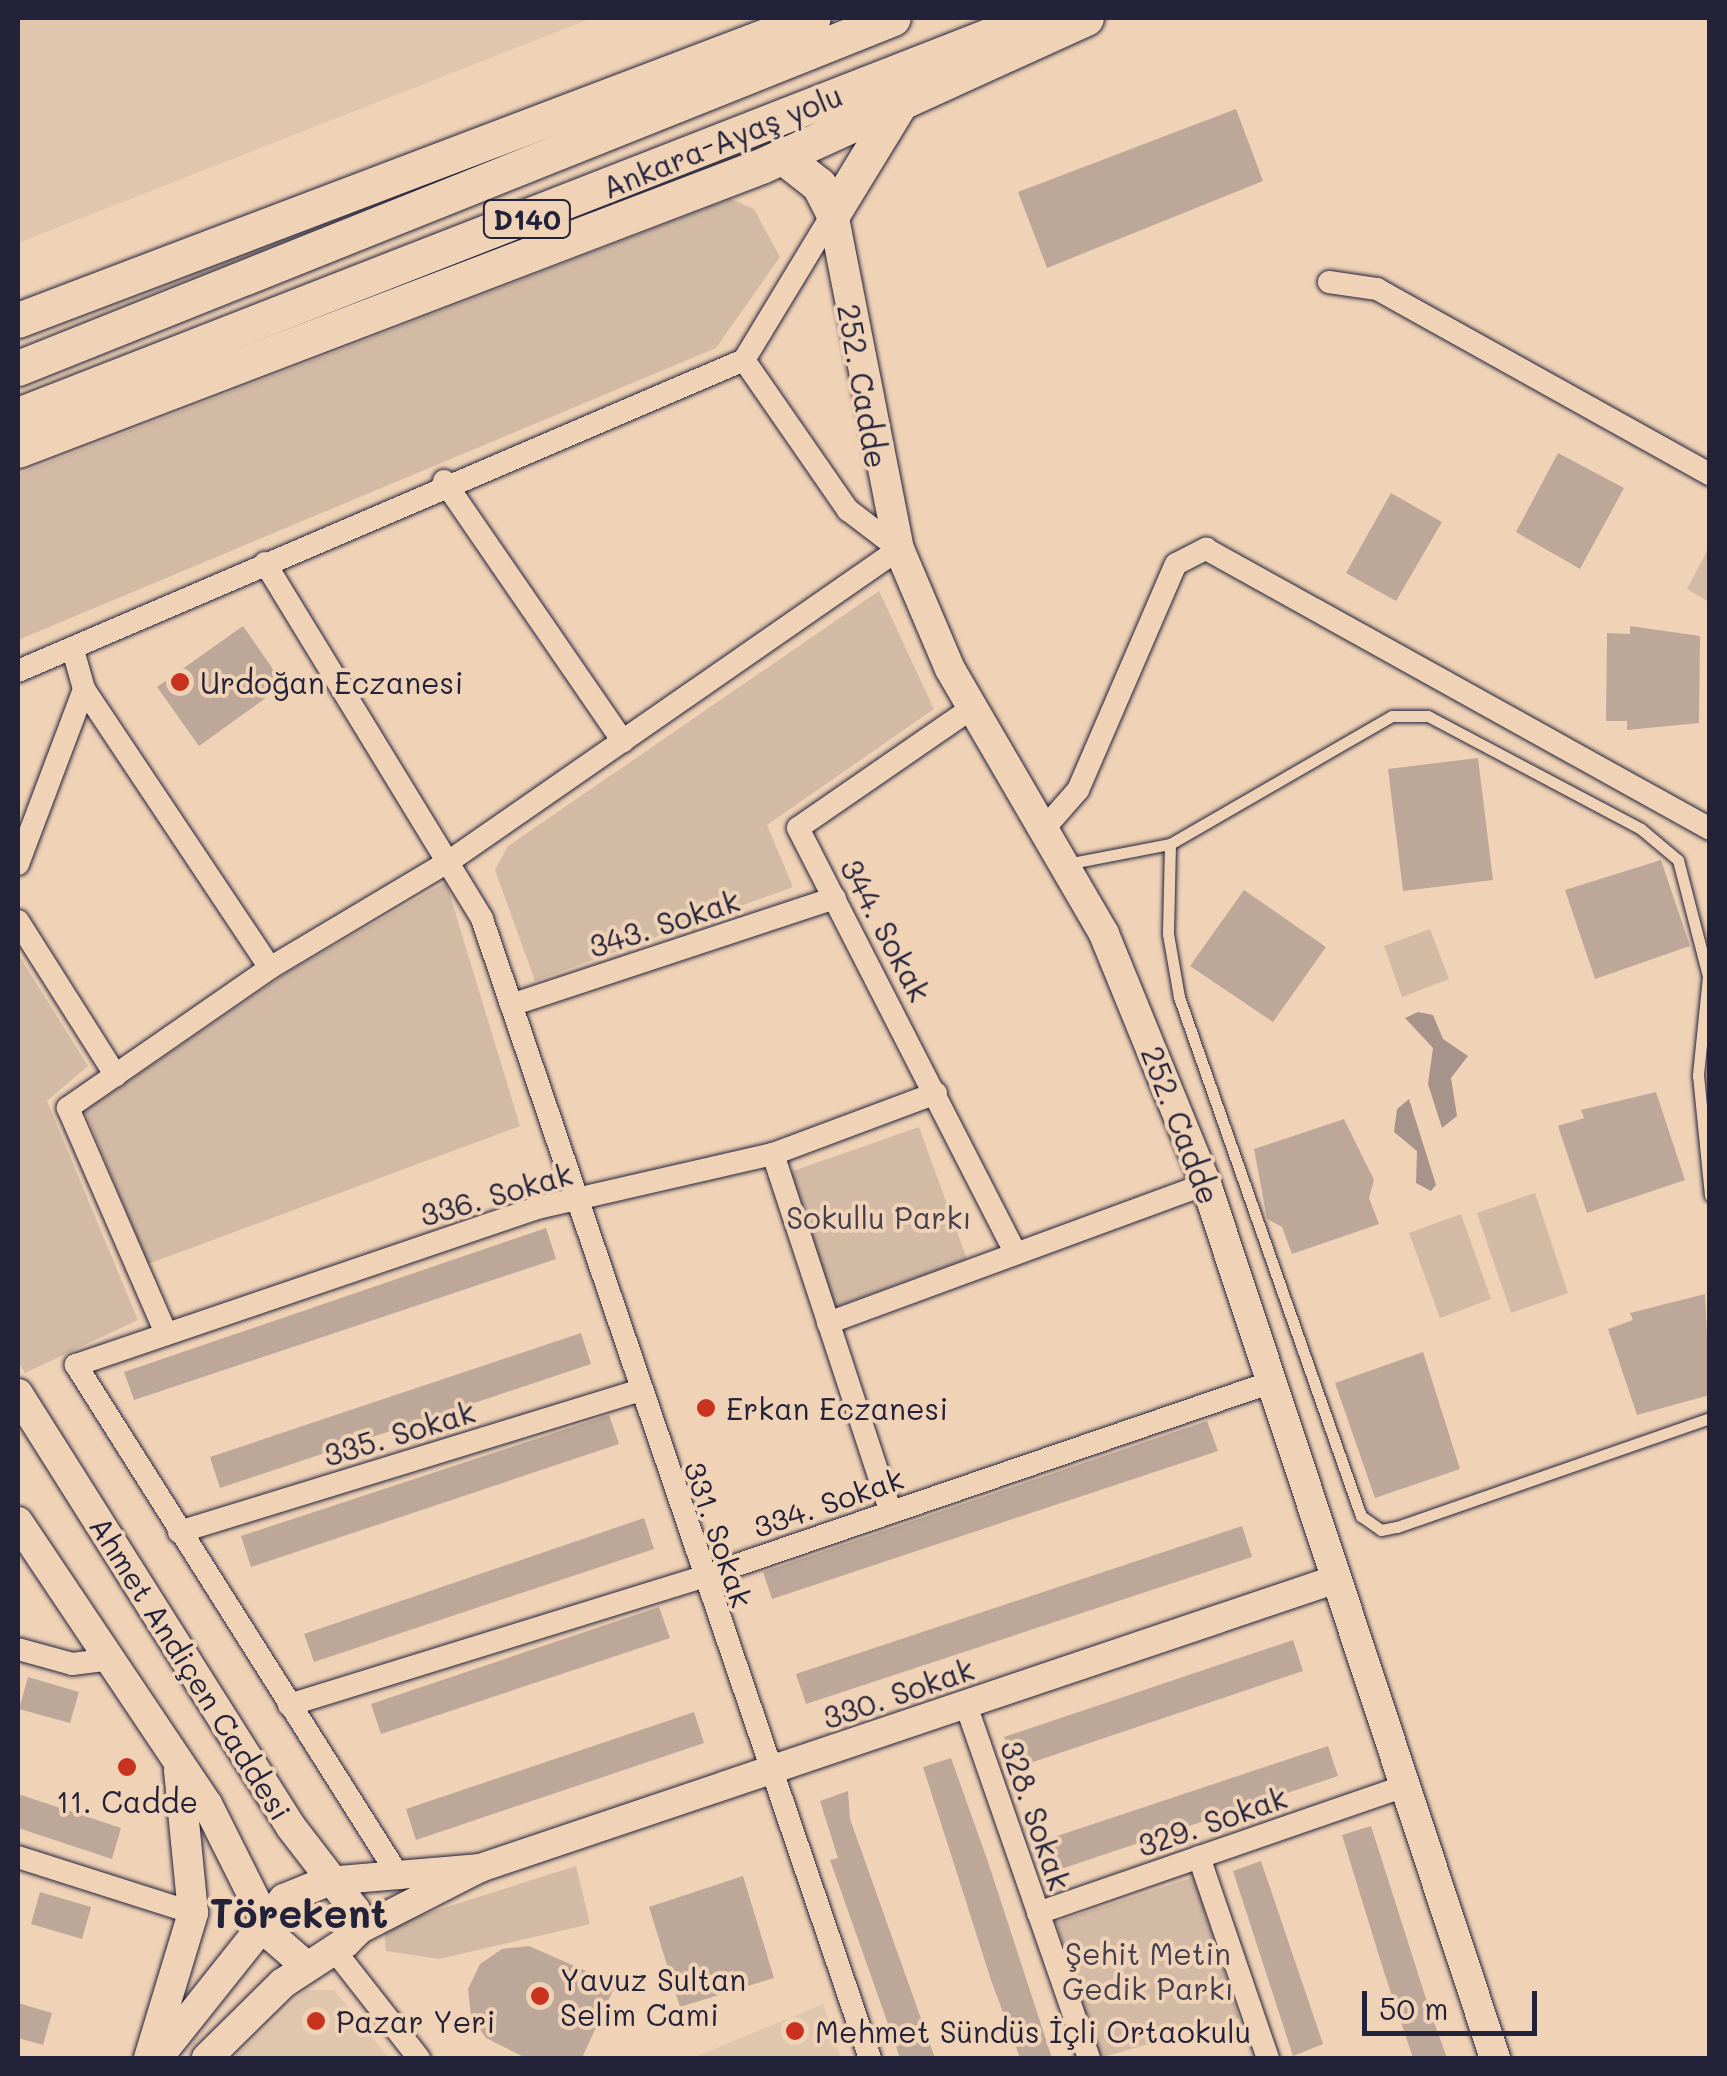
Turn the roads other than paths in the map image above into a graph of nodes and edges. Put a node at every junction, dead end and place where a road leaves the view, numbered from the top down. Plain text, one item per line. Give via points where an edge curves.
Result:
1 (812, 18) edge
2 (894, 18) edge
3 (1034, 18) edge
4 (1086, 18) edge
5 (902, 100) junction
6 (782, 156) junction
7 (834, 214) junction
8 (1329, 282) dead end
9 (18, 320) edge
10 (744, 360) junction
11 (18, 368) edge
12 (18, 415) edge
13 (18, 450) edge
14 (1710, 474) edge
15 (444, 481) junction
16 (898, 549) junction
17 (265, 563) junction
18 (73, 650) junction
19 (18, 671) edge
20 (84, 689) junction
21 (972, 708) junction
22 (623, 740) junction
23 (1043, 830) junction
24 (1710, 830) edge
25 (1170, 844) junction
26 (451, 860) junction
27 (18, 864) edge
28 (1066, 864) junction
29 (835, 898) junction
30 (18, 921) edge
31 (270, 968) junction
32 (511, 1005) junction
33 (116, 1076) junction
34 (936, 1093) junction
35 (773, 1154) junction
36 (1206, 1184) junction
37 (1710, 1195) edge
38 (574, 1199) junction
39 (1014, 1250) junction
40 (828, 1323) junction
41 (165, 1331) junction
42 (1269, 1383) junction
43 (637, 1390) junction
44 (18, 1394) edge
45 (1710, 1418) edge
46 (891, 1512) junction
47 (18, 1522) edge
48 (179, 1532) junction
49 (702, 1577) junction
50 (1337, 1579) junction
51 (18, 1649) edge
52 (112, 1659) junction
53 (289, 1705) junction
54 (966, 1705) junction
55 (178, 1762) junction
56 (771, 1770) junction
57 (1405, 1786) junction
58 (18, 1857) edge
59 (1199, 1857) junction
60 (480, 1868) junction
61 (400, 1878) junction
62 (328, 1881) junction
63 (193, 1913) junction
64 (1038, 1913) junction
65 (270, 1916) junction
66 (346, 1941) junction
67 (306, 1966) junction
68 (149, 2058) edge
69 (160, 2058) edge
70 (207, 2058) edge
71 (419, 2058) edge
72 (870, 2058) edge
73 (1089, 2058) edge
74 (1268, 2058) edge
75 (1495, 2058) edge

1 - 9 highway
2 - 11 highway, Ankara-Ayaş yolu / D140
3 - 12 highway, Ankara-Ayaş yolu / D140
4 - 5 highway
5 - 6 highway
5 - 7 highway
6 - 7 highway via 819,185
6 - 13 highway
7 - 10 street
7 - 16 main road, 252. Cadde
8 - 14 street via 1377,289
10 - 15 street
10 - 16 street via 848,510
15 - 17 street
15 - 22 street
16 - 21 main road, 252. Cadde
16 - 22 street
17 - 18 street
17 - 26 street, 331. Sokak
18 - 19 street
18 - 20 street
20 - 27 street
20 - 31 street
21 - 23 main road, 252. Cadde
21 - 29 street, 344. Sokak via 798,828
22 - 26 street
23 - 24 street via 1078,790 1176,564 1206,549
23 - 28 main road, 252. Cadde
25 - 28 lane
25 - 37 lane via 1406,712 1640,830 1678,860 1704,940 1698,1075
25 - 45 lane via 1168,934 1179,997 1372,1527 1397,1526
26 - 31 street
26 - 32 street, 331. Sokak
28 - 36 main road, 252. Cadde
29 - 32 street, 343. Sokak
29 - 34 street, 344. Sokak
30 - 33 street
31 - 33 street
32 - 38 street, 331. Sokak
33 - 41 street via 68,1108
34 - 35 street, 336. Sokak
34 - 39 street, 344. Sokak
35 - 38 street, 336. Sokak
35 - 40 street
36 - 39 street
36 - 42 main road, 252. Cadde
38 - 41 street, 336. Sokak
38 - 43 street, 331. Sokak
39 - 40 street
40 - 46 street
41 - 48 street, 336. Sokak via 76,1365
42 - 46 street, 334. Sokak
42 - 50 main road, 252. Cadde
43 - 48 street, 335. Sokak
43 - 49 street, 331. Sokak
44 - 62 main road, Ahmet Andiçen Caddesi
46 - 49 street, 334. Sokak
47 - 52 main road, Ahmet Andiçen Caddesi
48 - 53 street
49 - 53 street, 334. Sokak
49 - 56 street, 331. Sokak
50 - 54 street, 330. Sokak
50 - 57 main road, 252. Cadde
51 - 52 street via 72,1664
52 - 55 main road, Ahmet Andiçen Caddesi
53 - 61 street
54 - 56 street, 330. Sokak
54 - 64 street, 328. Sokak
55 - 63 main road
55 - 65 main road, Ahmet Andiçen Caddesi
56 - 60 street, 330. Sokak
56 - 72 street, 331. Sokak
57 - 59 street, 329. Sokak
57 - 75 main road, 252. Cadde
58 - 63 street
59 - 64 street, 329. Sokak
59 - 74 street
60 - 61 street, 330. Sokak
60 - 66 street, 330. Sokak
61 - 62 street, 330. Sokak
62 - 65 main road via 292,1892
62 - 66 main road via 350,1898
63 - 68 main road
64 - 73 street, 328. Sokak
65 - 67 main road via 282,1950
65 - 69 main road
66 - 67 main road
66 - 71 street
67 - 70 main road

